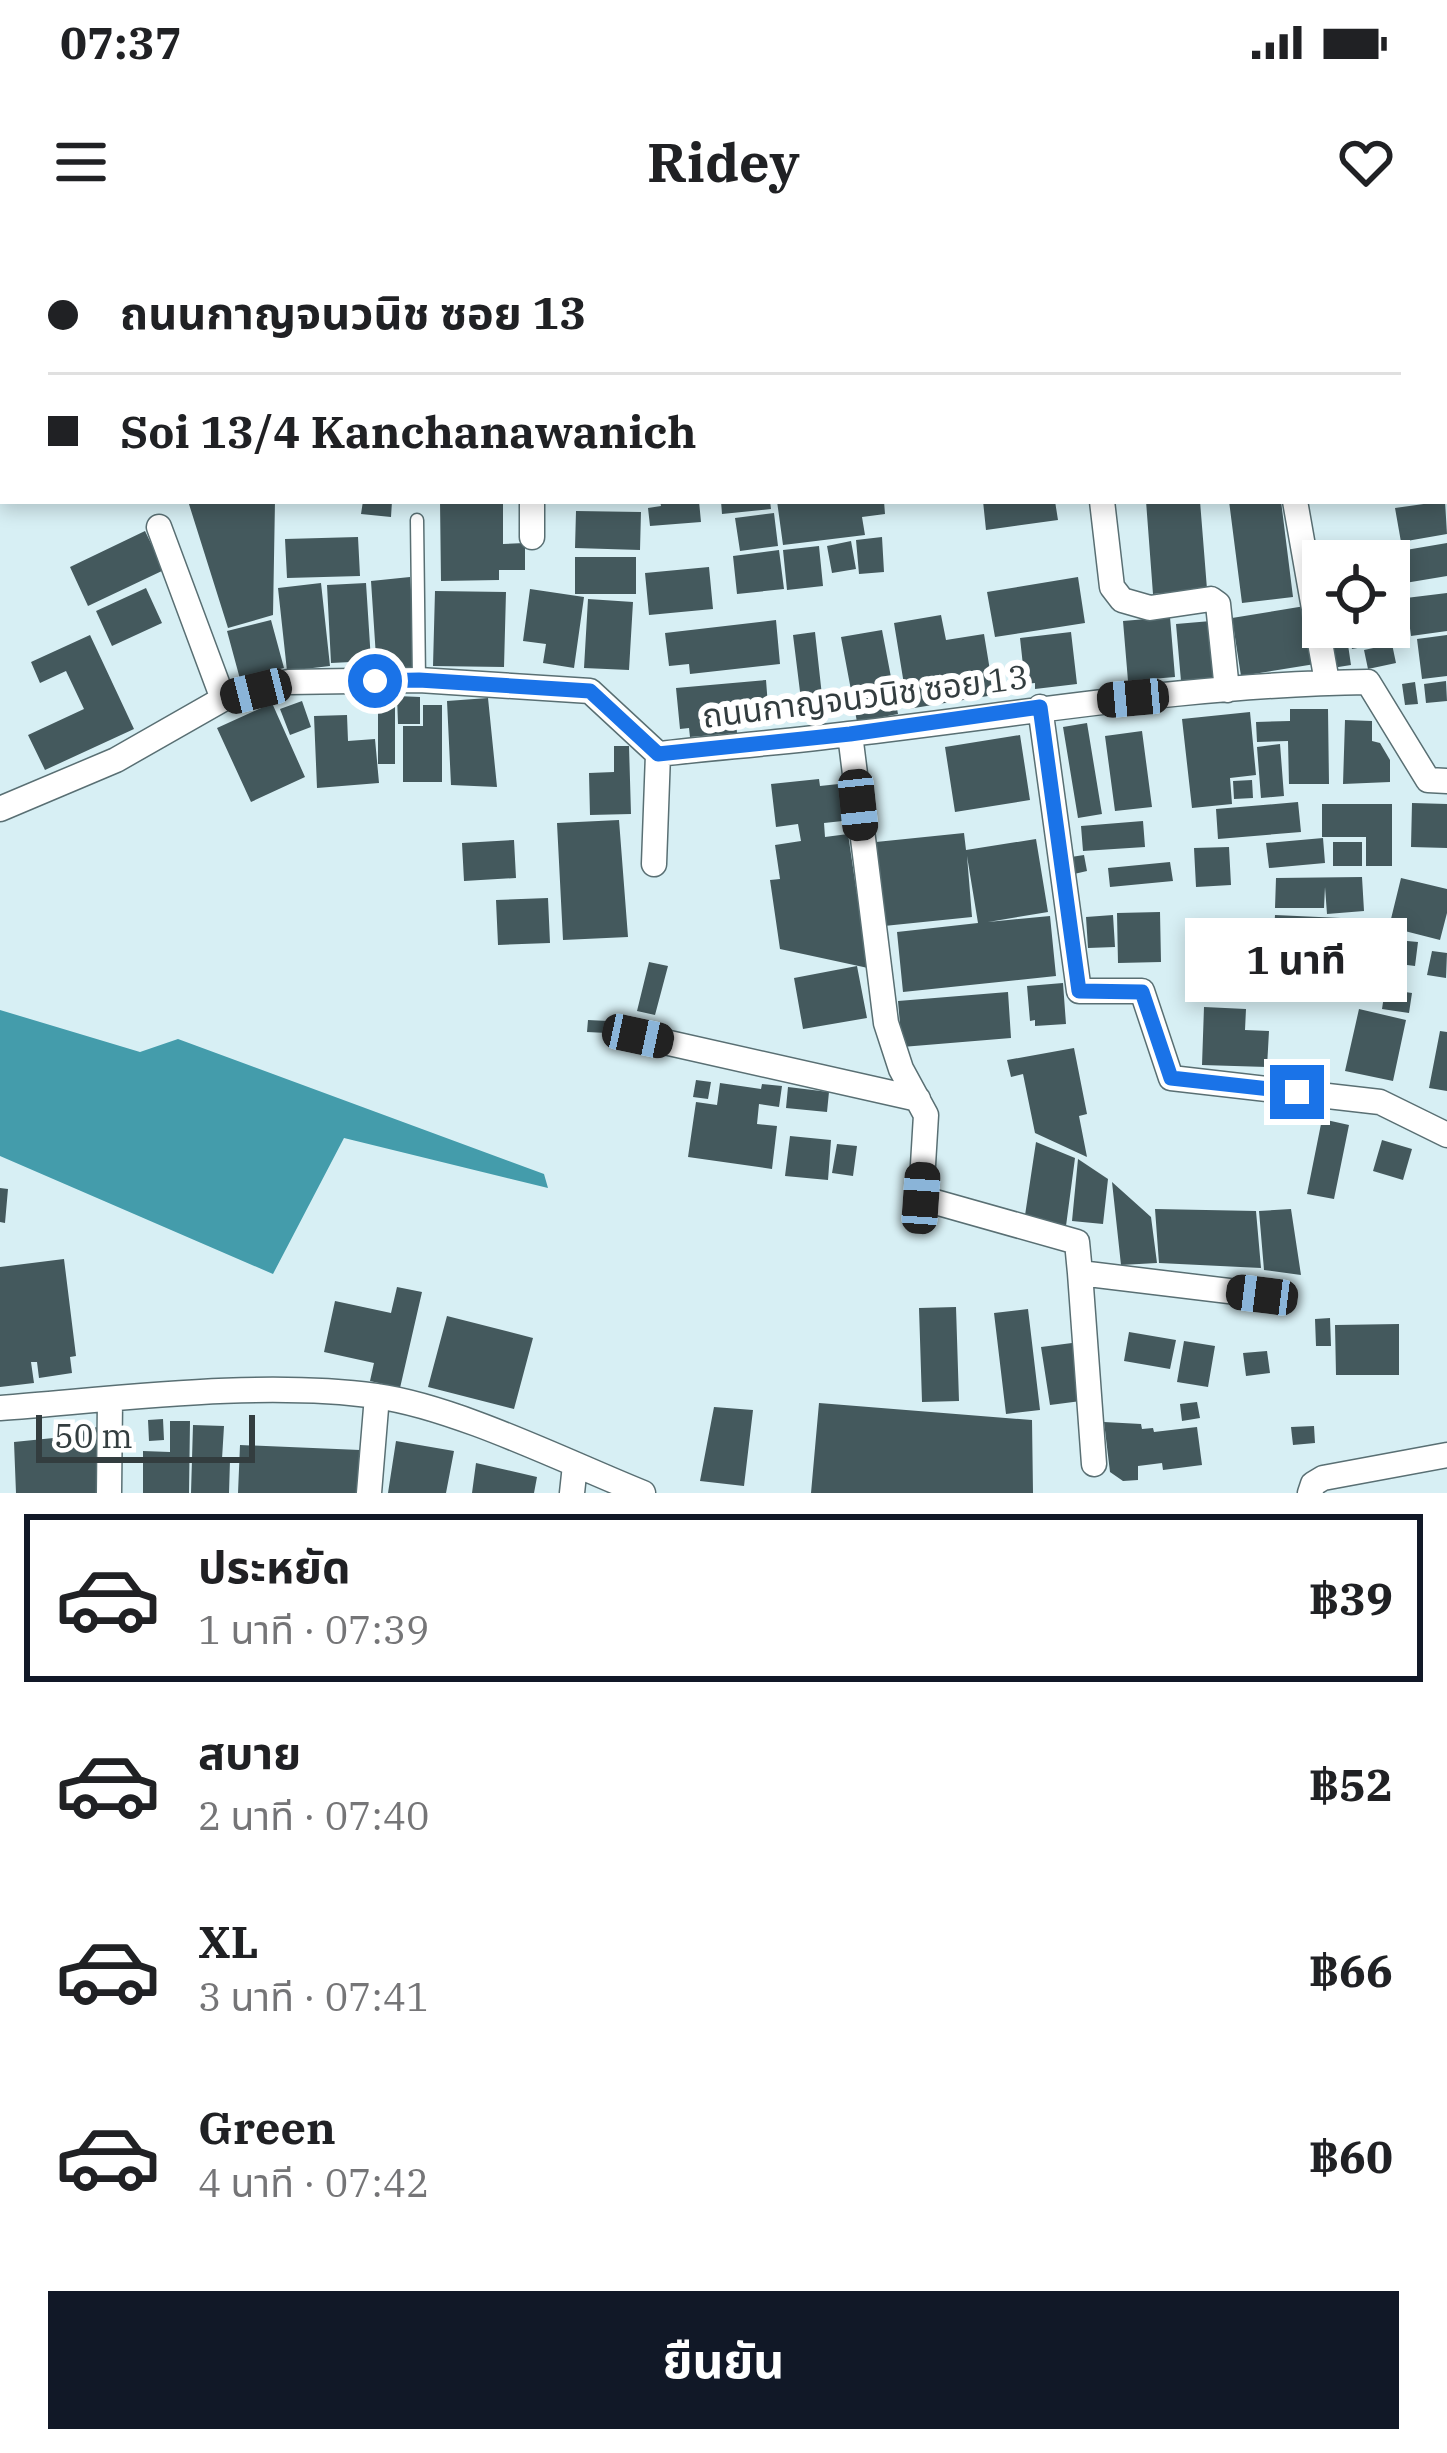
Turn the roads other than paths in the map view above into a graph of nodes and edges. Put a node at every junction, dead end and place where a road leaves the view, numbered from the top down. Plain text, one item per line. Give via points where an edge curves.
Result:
1 (532, 504) edge
2 (1102, 504) edge
3 (1295, 504) edge
4 (417, 520) dead end
5 (159, 527) dead end
6 (532, 537) dead end
7 (419, 680) junction
8 (1327, 682) junction
9 (1227, 690) junction
10 (223, 699) junction
11 (1040, 707) junction
12 (850, 734) junction
13 (658, 754) junction
14 (1447, 781) edge
15 (0, 809) edge
16 (655, 864) dead end
17 (638, 1036) dead end
18 (918, 1099) junction
19 (1447, 1135) edge
20 (1080, 1273) junction
21 (1262, 1295) dead end
22 (377, 1396) junction
23 (110, 1400) junction
24 (0, 1408) edge
25 (1447, 1456) edge
26 (1094, 1464) dead end
27 (575, 1465) junction
28 (109, 1493) edge
29 (369, 1493) edge
30 (572, 1493) edge
31 (643, 1493) edge
32 (1310, 1493) edge

1 - 6 street
2 - 9 street via 1112,587 1122,600 1150,608 1218,604
3 - 8 street
4 - 7 lane
5 - 10 street
7 - 10 street via 288,682
7 - 13 street via 590,691
8 - 9 street, ถนนกาญจนวนิช ซอย 13
8 - 14 street, ถนนกาญจนวนิช ซอย 13 via 1368,682 1428,779
9 - 11 street, ถนนกาญจนวนิช ซอย 13
10 - 15 street via 116,760
11 - 12 street, ถนนกาญจนวนิช ซอย 13
11 - 19 street via 1079,991 1142,992 1171,1078 1381,1102
12 - 13 street, ถนนกาญจนวนิช ซอย 13
12 - 18 street via 882,1006
13 - 16 street
17 - 18 street
18 - 20 street via 926,1115 921,1198 1077,1242
20 - 21 street
20 - 26 street
22 - 23 street
22 - 27 street
22 - 29 street
23 - 24 street
23 - 28 street
25 - 32 street via 1323,1478
27 - 30 street
27 - 31 street

